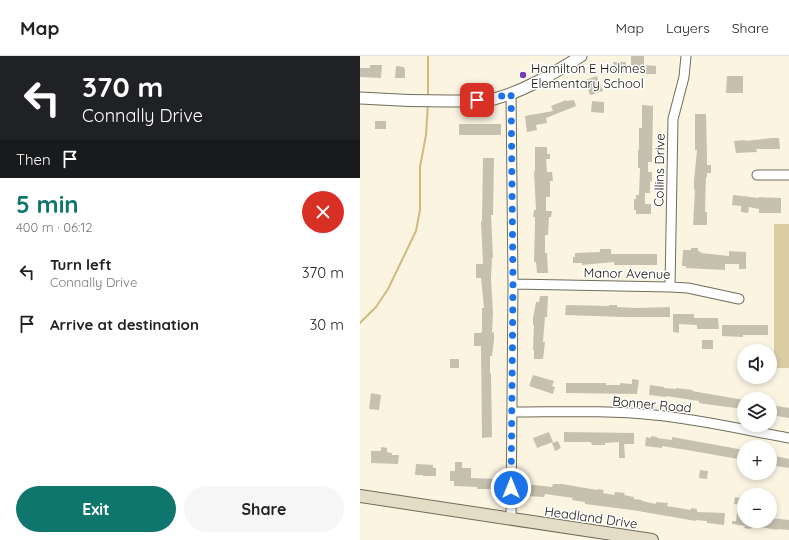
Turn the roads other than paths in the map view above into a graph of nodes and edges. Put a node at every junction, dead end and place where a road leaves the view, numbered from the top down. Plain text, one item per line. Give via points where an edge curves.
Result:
1 (581, 56) edge
2 (686, 56) edge
3 (511, 93) junction
4 (360, 98) edge
5 (789, 175) edge
6 (757, 176) dead end
7 (513, 284) junction
8 (670, 287) junction
9 (739, 298) dead end
10 (512, 412) junction
11 (789, 438) edge
12 (360, 496) edge
13 (511, 519) junction
14 (646, 540) edge

1 - 3 street via 554,73
2 - 8 street, Collins Drive via 684,77 673,118
3 - 4 street via 493,99 462,101
3 - 7 street
5 - 6 street
7 - 8 street, Manor Avenue
7 - 10 street
8 - 9 street, Manor Avenue
10 - 11 street, Bonner Road via 654,415
10 - 13 street
12 - 13 main road, Headland Drive
13 - 14 main road, Headland Drive

